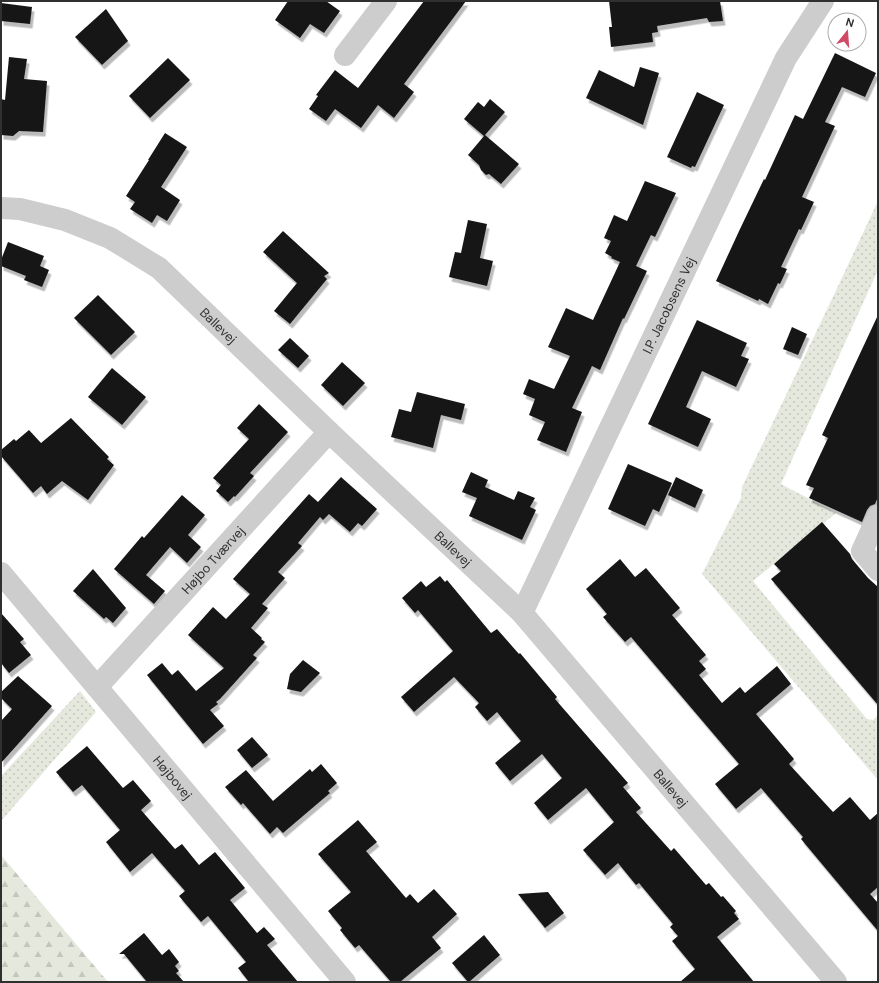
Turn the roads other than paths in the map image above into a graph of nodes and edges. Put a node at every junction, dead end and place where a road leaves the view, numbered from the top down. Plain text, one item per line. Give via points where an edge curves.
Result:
1 (386, 1) edge
2 (822, 1) edge
3 (344, 55) dead end
4 (1, 208) edge
5 (329, 432) junction
6 (878, 516) edge
7 (878, 570) edge
8 (1, 573) edge
9 (522, 613) junction
10 (97, 687) junction
11 (345, 982) edge
12 (836, 982) edge

1 - 3 street
2 - 9 street, I.P. Jacobsens Vej via 786,58
4 - 5 street, Ballevej via 20,209 65,220 110,238 159,268
5 - 9 street, Ballevej
5 - 10 street, Højbo Tværvej
6 - 7 street via 862,551
8 - 10 street, Højbovej
9 - 12 street, Ballevej
10 - 11 street, Højbovej

